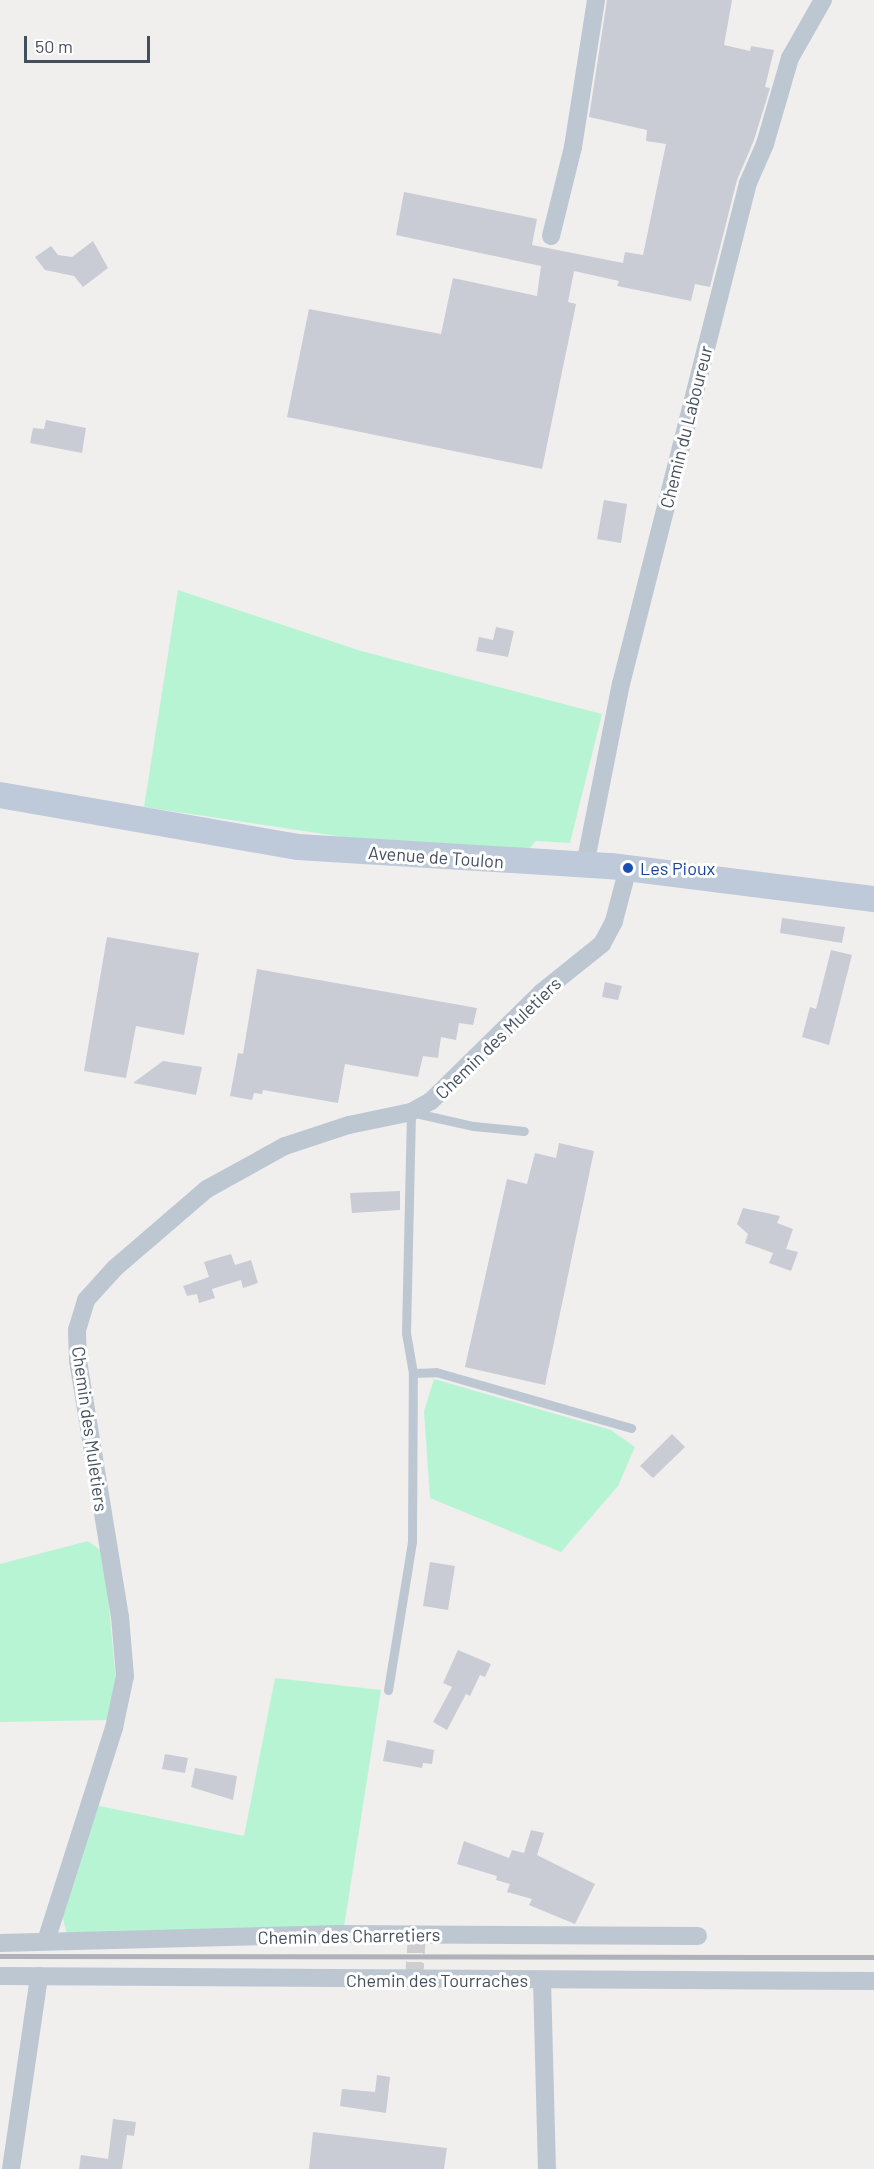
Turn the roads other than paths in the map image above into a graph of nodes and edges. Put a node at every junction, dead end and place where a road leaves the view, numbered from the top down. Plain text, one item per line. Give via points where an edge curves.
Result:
1 (596, 0) edge
2 (823, 0) edge
3 (551, 236) dead end
4 (0, 795) edge
5 (585, 865) junction
6 (628, 868) junction
7 (874, 899) edge
8 (411, 1112) junction
9 (524, 1131) dead end
10 (413, 1374) junction
11 (631, 1428) dead end
12 (388, 1690) dead end
13 (698, 1936) dead end
14 (46, 1941) junction
15 (0, 1943) edge
16 (0, 1976) edge
17 (39, 1976) junction
18 (542, 1980) junction
19 (874, 1981) edge
20 (10, 2169) edge
21 (547, 2169) edge

1 - 3 street via 573,147
2 - 5 street, Chemin du Laboureur via 790,58 765,144 748,183 621,684
4 - 5 main road, Avenue de Toulon via 298,847
5 - 6 main road, Avenue de Toulon
6 - 7 main road, Avenue de Toulon
6 - 8 street, Chemin des Muletiers via 614,921 602,944 542,992 431,1101
8 - 9 lane via 473,1126
8 - 10 lane via 406,1333
8 - 14 street, Chemin des Muletiers via 349,1125 285,1146 207,1189 115,1268 86,1300 77,1330 78,1360 120,1617 124,1676 114,1728
10 - 11 lane via 436,1372
10 - 12 lane via 412,1541
13 - 14 street, Chemin des Charretiers via 333,1934
14 - 15 street, Chemin des Charretiers
16 - 17 street, Chemin des Tourraches
17 - 18 street, Chemin des Tourraches
17 - 20 street
18 - 19 street, Chemin des Tourraches
18 - 21 street

